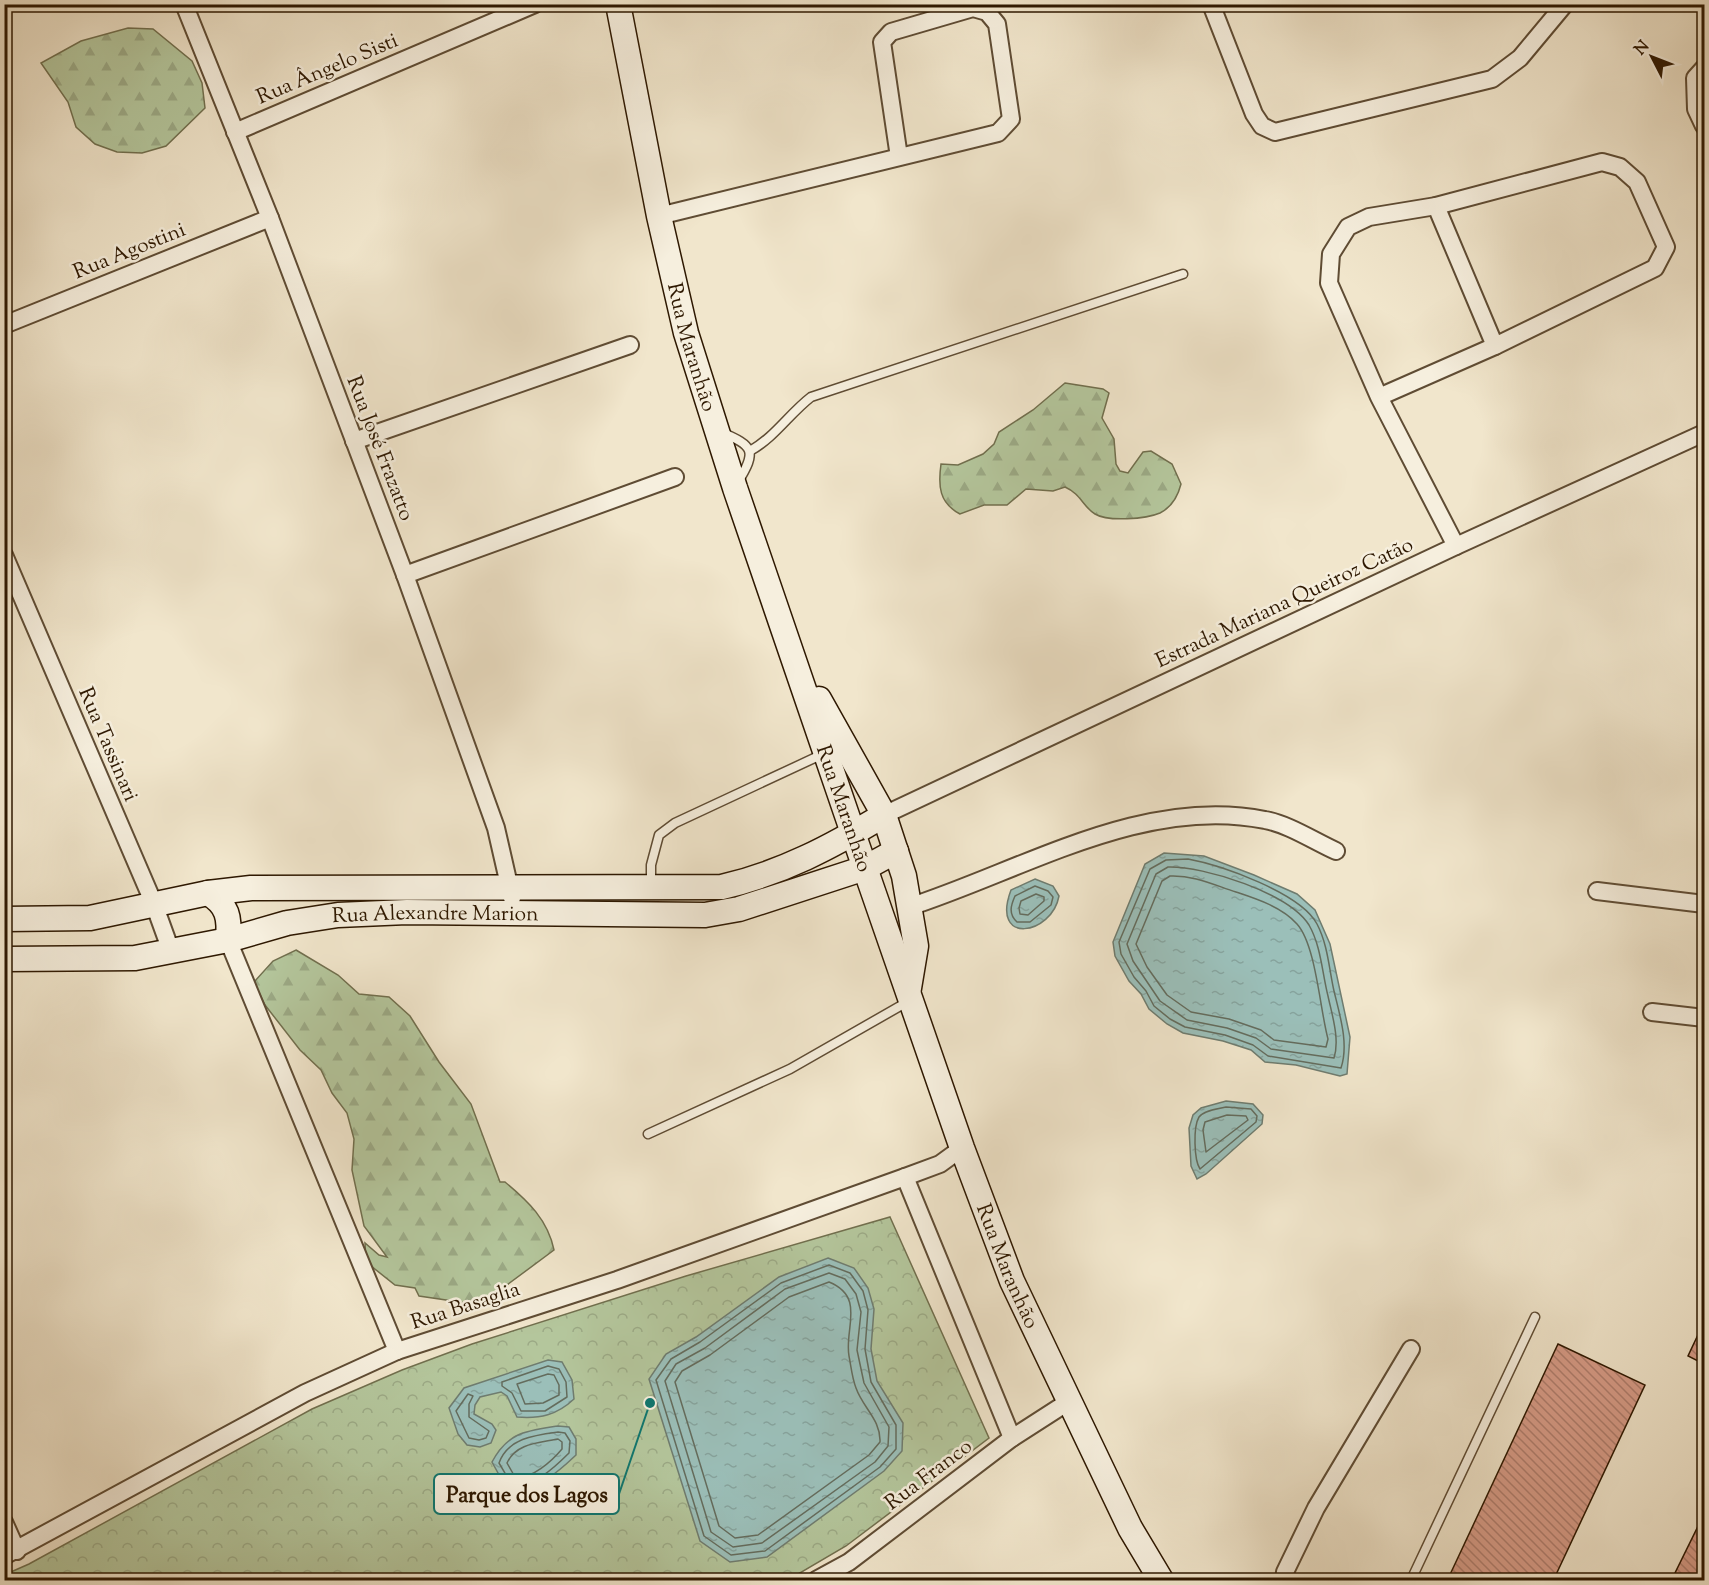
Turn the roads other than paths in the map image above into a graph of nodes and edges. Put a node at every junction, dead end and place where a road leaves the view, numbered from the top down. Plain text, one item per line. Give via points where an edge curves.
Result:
1 (184, 4) edge
2 (535, 4) edge
3 (618, 4) edge
4 (1211, 4) edge
5 (1565, 4) edge
6 (1704, 68) edge
7 (1704, 126) edge
8 (235, 132) junction
9 (899, 157) junction
10 (1436, 206) junction
11 (659, 216) junction
12 (270, 218) junction
13 (1183, 274) dead end
14 (4, 325) edge
15 (630, 345) dead end
16 (1495, 346) junction
17 (1379, 397) junction
18 (716, 430) junction
19 (1704, 433) edge
20 (354, 441) junction
21 (750, 451) junction
22 (675, 477) dead end
23 (735, 488) junction
24 (1456, 546) junction
25 (4, 555) edge
26 (405, 575) junction
27 (792, 653) junction
28 (826, 753) junction
29 (884, 815) junction
30 (854, 833) junction
31 (1336, 850) dead end
32 (896, 851) junction
33 (865, 868) junction
34 (512, 886) junction
35 (651, 887) junction
36 (1597, 891) dead end
37 (208, 893) junction
38 (153, 904) junction
39 (1704, 904) edge
40 (909, 907) junction
41 (513, 914) junction
42 (4, 919) edge
43 (228, 940) junction
44 (171, 951) junction
45 (4, 959) edge
46 (910, 996) junction
47 (1652, 1012) dead end
48 (1704, 1018) edge
49 (648, 1134) dead end
50 (962, 1148) junction
51 (904, 1177) junction
52 (1535, 1317) dead end
53 (1411, 1348) dead end
54 (397, 1351) junction
55 (1068, 1402) junction
56 (1012, 1438) junction
57 (4, 1522) edge
58 (11, 1554) edge
59 (816, 1581) edge
60 (1161, 1581) edge
61 (1284, 1581) edge
62 (1412, 1581) edge

1 - 8 street, Rua José Frazatto
2 - 8 street, Rua Ângelo Sisti
3 - 11 main road, Rua Maranhão
4 - 5 street via 1254,114 1262,126 1275,132 1492,80 1520,58
6 - 7 street via 1695,78 1696,109
8 - 12 street, Rua José Frazatto
9 - 9 street via 998,133 1011,119 997,24 987,12 973,8 891,32 882,42
9 - 11 street
10 - 16 street
10 - 16 street via 1602,162 1620,167 1637,183 1666,247 1655,268
10 - 17 street via 1369,217 1348,227 1330,254 1329,283
11 - 18 main road, Rua Maranhão via 686,333
12 - 14 street, Rua Agostini
12 - 20 street, Rua José Frazatto
13 - 21 lane via 811,397 766,442
15 - 20 street
16 - 17 street
17 - 24 street
18 - 21 lane via 740,440
18 - 23 main road, Rua Maranhão
19 - 24 street, Estrada Mariana Queiroz Catão
20 - 26 street, Rua José Frazatto
21 - 23 lane via 751,459
22 - 26 street
23 - 27 main road, Rua Maranhão
24 - 29 street, Estrada Mariana Queiroz Catão
25 - 38 street, Rua Tassinari
26 - 34 street, Rua José Frazatto via 496,828
27 - 28 main road, Rua Maranhão
27 - 29 main road
28 - 30 main road, Rua Maranhão
28 - 35 lane via 675,823 659,835 651,865
29 - 30 main road, Rua Alexandre Marion
29 - 32 main road
30 - 33 main road, Rua Maranhão
30 - 35 main road, Rua Alexandre Marion via 762,878 722,887
31 - 40 street via 1267,820 1210,813 1121,828
32 - 33 main road, Rua Alexandre Marion
32 - 40 main road
33 - 41 main road, Rua Alexandre Marion via 739,909 705,915
33 - 46 main road, Rua Maranhão
34 - 35 main road, Rua Alexandre Marion
34 - 37 main road, Rua Alexandre Marion via 302,886
34 - 41 street, Rua José Frazatto
36 - 39 street
37 - 38 main road, Rua Alexandre Marion
37 - 43 main road via 226,908 230,923
38 - 42 main road, Rua Alexandre Marion via 90,918
38 - 44 street, Rua Tassinari
40 - 46 main road via 916,946
41 - 43 main road, Rua Alexandre Marion via 338,915 286,923
43 - 44 main road, Rua Alexandre Marion
43 - 54 street
44 - 45 main road, Rua Alexandre Marion via 135,958
46 - 49 lane via 790,1069
46 - 50 main road, Rua Maranhão
47 - 48 street
50 - 51 street, Rua Basaglia via 940,1164
50 - 55 main road, Rua Maranhão via 1012,1281
51 - 54 street, Rua Basaglia via 617,1280
51 - 56 street
52 - 62 lane
53 - 61 street via 1316,1508
54 - 58 street, Rua Basaglia via 305,1393
55 - 56 street, Rua Franco
55 - 60 main road, Rua Maranhão via 1130,1528
56 - 59 street, Rua Franco via 849,1562
57 - 58 street

